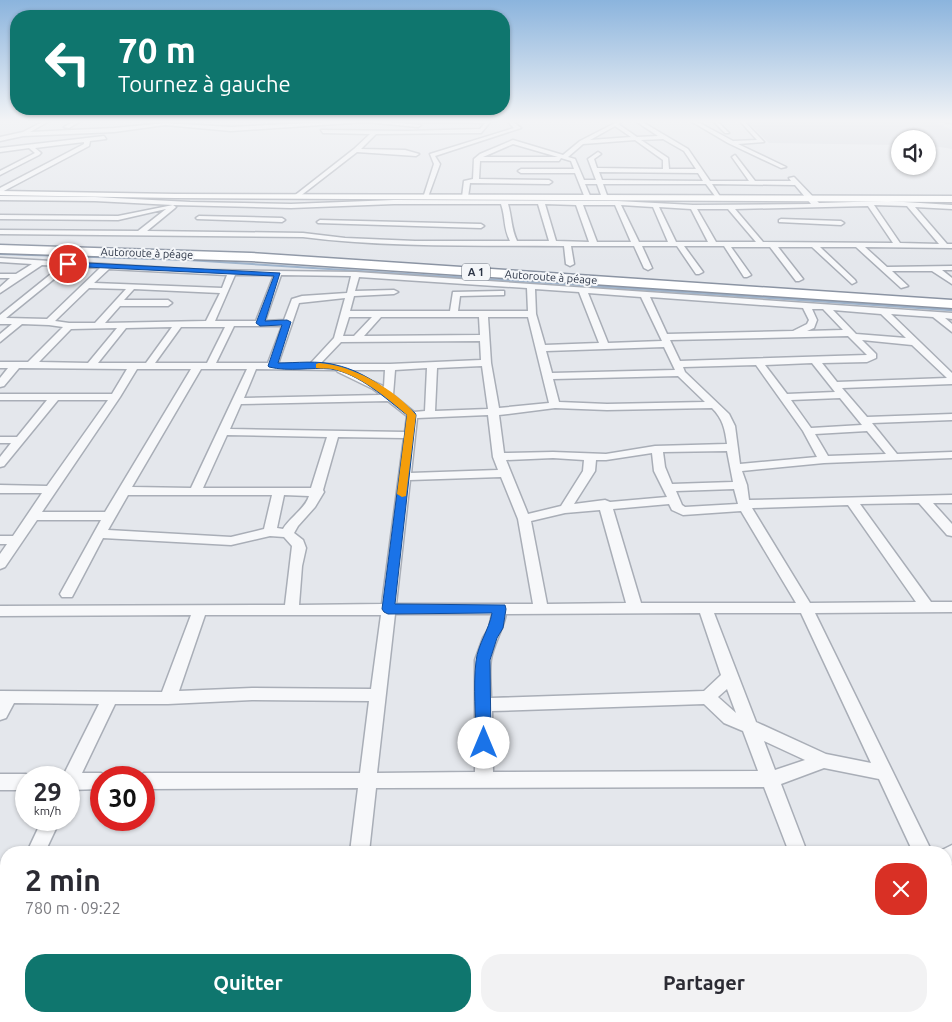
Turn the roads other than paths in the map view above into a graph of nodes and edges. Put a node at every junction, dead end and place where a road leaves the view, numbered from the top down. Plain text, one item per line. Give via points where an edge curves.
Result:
1 (48, 168) edge
2 (333, 168) edge
3 (436, 168) edge
4 (477, 168) edge
5 (520, 168) edge
6 (576, 168) edge
7 (666, 168) edge
8 (698, 168) edge
9 (743, 168) edge
10 (784, 168) edge
11 (595, 170) joint
12 (658, 170) junction
13 (521, 171) junction
14 (547, 171) junction
15 (578, 171) junction
16 (666, 171) junction
17 (700, 171) junction
18 (476, 181) junction
19 (521, 181) junction
20 (549, 182) junction
21 (582, 182) junction
22 (599, 182) junction
23 (665, 182) junction
24 (708, 182) junction
25 (744, 182) junction
26 (753, 182) junction
27 (796, 182) junction
28 (2, 194) edge
29 (297, 196) junction
30 (426, 197) junction
31 (465, 197) junction
32 (552, 197) junction
33 (588, 198) junction
34 (718, 198) junction
35 (756, 198) junction
36 (809, 198) junction
37 (942, 199) junction
38 (952, 199) edge
39 (611, 200) junction
40 (142, 201) junction
41 (504, 202) junction
42 (541, 203) junction
43 (578, 203) junction
44 (0, 204) edge
45 (177, 204) junction
46 (346, 204) junction
47 (870, 204) junction
48 (909, 204) junction
49 (107, 205) dead end
50 (214, 205) junction
51 (655, 205) junction
52 (249, 206) junction
53 (304, 206) junction
54 (818, 206) junction
55 (832, 206) junction
56 (693, 207) junction
57 (730, 207) junction
58 (769, 207) junction
59 (952, 207) edge
60 (26, 209) dead end
61 (64, 209) dead end
62 (479, 209) junction
63 (0, 217) edge
64 (14, 218) junction
65 (53, 218) junction
66 (118, 218) junction
67 (198, 218) junction
68 (236, 219) junction
69 (282, 220) junction
70 (781, 221) junction
71 (320, 222) junction
72 (481, 226) junction
73 (0, 232) edge
74 (99, 233) junction
75 (140, 233) junction
76 (182, 233) junction
77 (260, 234) junction
78 (303, 235) junction
79 (848, 235) junction
80 (797, 238) junction
81 (415, 243) junction
82 (478, 243) junction
83 (514, 244) junction
84 (553, 244) junction
85 (568, 244) junction
86 (594, 244) junction
87 (636, 244) junction
88 (676, 244) junction
89 (713, 244) junction
90 (726, 244) junction
91 (761, 244) junction
92 (772, 244) junction
93 (813, 244) junction
94 (898, 244) junction
95 (0, 245) edge
96 (950, 246) edge
97 (0, 249) edge
98 (410, 252) dead end
99 (0, 260) edge
100 (41, 262) junction
101 (68, 264) junction
102 (570, 264) dead end
103 (106, 267) junction
104 (648, 268) dead end
105 (934, 268) junction
106 (952, 268) edge
107 (885, 269) junction
108 (699, 272) dead end
109 (232, 273) junction
110 (278, 274) junction
111 (356, 274) junction
112 (747, 275) dead end
113 (0, 276) edge
114 (18, 276) junction
115 (799, 279) dead end
116 (852, 282) dead end
117 (952, 282) edge
118 (87, 285) junction
119 (904, 286) dead end
120 (132, 287) junction
121 (176, 289) junction
122 (531, 290) junction
123 (0, 291) edge
124 (225, 291) junction
125 (583, 291) junction
126 (394, 292) dead end
127 (349, 295) junction
128 (645, 296) junction
129 (952, 299) edge
130 (117, 303) junction
131 (952, 304) edge
132 (806, 306) junction
133 (825, 307) junction
134 (883, 312) junction
135 (454, 313) junction
136 (483, 313) junction
137 (162, 314) junction
138 (344, 314) junction
139 (379, 314) junction
140 (532, 314) junction
141 (936, 315) junction
142 (952, 316) edge
143 (132, 317) junction
144 (0, 320) edge
145 (20, 321) junction
146 (49, 322) junction
147 (287, 322) junction
148 (260, 323) junction
149 (209, 324) junction
150 (231, 324) junction
151 (178, 325) junction
152 (69, 326) junction
153 (97, 326) junction
154 (952, 329) edge
155 (791, 334) junction
156 (850, 335) junction
157 (484, 338) junction
158 (0, 339) edge
159 (338, 339) junction
160 (356, 339) junction
161 (665, 341) junction
162 (914, 342) junction
163 (605, 346) junction
164 (542, 348) junction
165 (814, 360) junction
166 (758, 362) junction
167 (486, 363) junction
168 (0, 365) edge
169 (16, 365) junction
170 (31, 366) junction
171 (91, 366) junction
172 (134, 366) junction
173 (149, 366) junction
174 (204, 366) junction
175 (253, 366) junction
176 (272, 366) junction
177 (313, 366) junction
178 (432, 366) junction
179 (334, 367) junction
180 (390, 367) junction
181 (679, 368) junction
182 (549, 376) junction
183 (952, 380) edge
184 (0, 384) edge
185 (835, 385) junction
186 (843, 395) junction
187 (0, 397) edge
188 (55, 397) junction
189 (391, 397) junction
190 (783, 397) junction
191 (116, 398) junction
192 (237, 401) junction
193 (555, 405) junction
194 (715, 405) junction
195 (495, 412) junction
196 (430, 414) junction
197 (412, 415) junction
198 (952, 418) edge
199 (867, 424) junction
200 (808, 431) junction
201 (223, 432) junction
202 (333, 434) junction
203 (409, 435) junction
204 (0, 440) edge
205 (19, 440) junction
206 (732, 447) junction
207 (655, 449) junction
208 (952, 455) edge
209 (499, 457) junction
210 (590, 457) junction
211 (895, 458) junction
212 (824, 460) junction
213 (0, 464) edge
214 (736, 468) junction
215 (504, 472) junction
216 (404, 477) junction
217 (740, 484) junction
218 (0, 489) edge
219 (51, 490) junction
220 (125, 491) junction
221 (196, 491) junction
222 (279, 492) junction
223 (318, 492) junction
224 (672, 494) junction
225 (952, 499) edge
226 (923, 500) junction
227 (852, 502) junction
228 (605, 504) junction
229 (745, 507) junction
230 (565, 509) junction
231 (32, 516) junction
232 (109, 516) junction
233 (524, 519) junction
234 (270, 532) junction
235 (952, 532) edge
236 (288, 533) junction
237 (100, 534) junction
238 (0, 540) edge
239 (16, 540) junction
240 (0, 564) edge
241 (68, 594) dead end
242 (927, 607) junction
243 (952, 607) edge
244 (541, 608) junction
245 (635, 608) junction
246 (705, 608) junction
247 (806, 608) junction
248 (291, 609) junction
249 (388, 609) junction
250 (500, 609) junction
251 (0, 610) edge
252 (200, 610) junction
253 (729, 677) junction
254 (378, 695) junction
255 (4, 697) edge
256 (110, 697) junction
257 (708, 697) junction
258 (168, 698) junction
259 (484, 705) junction
260 (0, 712) edge
261 (750, 728) junction
262 (824, 761) junction
263 (77, 766) edge
264 (885, 773) junction
265 (772, 779) junction
266 (484, 780) junction
267 (155, 781) edge
268 (367, 781) junction
269 (0, 782) edge
270 (15, 782) edge
271 (46, 831) edge
272 (39, 846) edge
273 (360, 846) edge
274 (796, 846) edge
275 (920, 846) edge
276 (606, 1022) edge
277 (759, 1022) edge

1 - 28 street
2 - 29 street
3 - 30 street
4 - 18 street
5 - 13 street
6 - 15 street
7 - 16 street
8 - 17 street
9 - 26 street
10 - 27 street
11 - 12 street
11 - 22 street
12 - 16 street
12 - 23 street
13 - 14 street
13 - 19 street
14 - 15 street
14 - 20 street
15 - 21 street
16 - 17 street
17 - 24 street
18 - 19 street
18 - 31 street via 467,180
19 - 20 street
20 - 32 street
21 - 22 street
21 - 33 street
22 - 23 street
22 - 39 street
23 - 24 street
24 - 25 street
24 - 34 street
25 - 26 street
25 - 35 street
26 - 27 street
27 - 36 street
28 - 29 street
28 - 40 street
29 - 30 street
30 - 31 street
31 - 32 street
32 - 33 street
33 - 39 street
34 - 35 street
34 - 39 street
35 - 36 street
36 - 37 street
36 - 54 street
37 - 38 street
37 - 59 street
39 - 43 street
39 - 51 street
39 - 87 street
40 - 45 street
40 - 66 street
41 - 42 street
41 - 62 street
41 - 83 street via 507,227
42 - 43 street
42 - 84 street
43 - 86 street
44 - 49 street
45 - 50 street
45 - 66 street
45 - 75 street
46 - 53 street
46 - 62 street
46 - 71 street
47 - 48 street
47 - 55 street
47 - 94 street
48 - 59 street
48 - 96 street
50 - 52 street
50 - 67 street
51 - 56 street
51 - 88 street
52 - 53 street
52 - 68 street
53 - 69 street
54 - 55 street
54 - 58 street
55 - 79 street
56 - 57 street
56 - 89 street
57 - 58 street
57 - 91 street
58 - 70 street
60 - 64 street
61 - 65 street
62 - 72 street
63 - 64 street
64 - 65 street
65 - 66 street
66 - 74 street
67 - 68 street
67 - 76 street
68 - 69 street
69 - 77 street
70 - 79 street
70 - 80 street
71 - 72 street
71 - 78 street
72 - 82 street
73 - 74 street
74 - 75 street
75 - 76 street
76 - 77 street
77 - 78 street
78 - 81 street
79 - 93 street
79 - 94 street
79 - 107 street
80 - 92 street
80 - 93 street
81 - 82 street
81 - 98 street
82 - 83 street
83 - 84 street
84 - 85 street
85 - 86 street
85 - 102 street
86 - 87 street
87 - 88 street
87 - 104 street
88 - 89 street
88 - 108 street
89 - 90 street
90 - 91 street
90 - 112 street
91 - 92 street
92 - 115 street
93 - 116 street
94 - 96 street
95 - 129 highway, A 1 via 273,254
97 - 131 highway, Autoroute à péage / A 1 via 251,257
99 - 100 street
100 - 101 street
100 - 114 street
101 - 103 street
101 - 144 street
103 - 109 street
103 - 118 street
105 - 106 street
105 - 107 street
105 - 117 street
107 - 119 street
109 - 110 street
109 - 124 street
110 - 111 street
110 - 148 street
111 - 122 street
111 - 127 street
113 - 114 street
114 - 123 street
118 - 120 street
118 - 146 street
120 - 121 street
120 - 130 street
121 - 124 street
121 - 137 street
122 - 125 street
122 - 135 street via 456,294
122 - 140 street
124 - 149 street
125 - 128 street
125 - 163 street
126 - 127 street
127 - 138 street
127 - 147 street via 298,300
128 - 132 street
128 - 161 street
130 - 143 street
130 - 153 street
132 - 133 street
132 - 155 street via 813,320 811,326
133 - 134 street
133 - 156 street
134 - 141 street
134 - 162 street
135 - 136 street
135 - 139 street
136 - 140 street
136 - 157 street
137 - 143 street
137 - 143 street
137 - 151 street
138 - 139 street
138 - 159 street
139 - 160 street
140 - 164 street
141 - 142 street
141 - 154 street
143 - 153 street
143 - 171 street
144 - 145 street
145 - 146 street
145 - 158 street
146 - 152 street
147 - 148 street
147 - 176 street
148 - 150 street
149 - 150 street
149 - 151 street
150 - 174 street
151 - 173 street
152 - 153 street
152 - 170 street
155 - 156 street
155 - 161 street
156 - 162 street
156 - 165 street via 873,356 867,359
157 - 160 street
157 - 167 street
159 - 160 street
159 - 177 street
161 - 163 street
161 - 181 street
162 - 183 street
163 - 164 street
164 - 182 street
165 - 166 street
165 - 185 street
166 - 181 street
166 - 190 street
167 - 178 street
167 - 195 street
168 - 169 street
169 - 170 street
169 - 184 street
170 - 171 street
171 - 172 street
172 - 173 street
172 - 191 street
173 - 174 street
174 - 175 street
174 - 220 street
175 - 176 street
175 - 192 street
176 - 177 street
177 - 179 street
178 - 180 street
178 - 196 street
179 - 180 street
179 - 189 street via 360,377
180 - 189 street
181 - 182 street
181 - 194 street
182 - 193 street
183 - 185 street
185 - 186 street
186 - 190 street
186 - 199 street
187 - 188 street
188 - 191 street
188 - 205 street
189 - 192 street
189 - 197 street
190 - 200 street
191 - 219 street
192 - 201 street
193 - 194 street
193 - 195 street
194 - 206 street via 730,426
195 - 196 street
195 - 209 street
196 - 197 street
197 - 203 street
198 - 199 street
199 - 200 street
199 - 211 street
200 - 212 street
201 - 202 street
201 - 221 street
202 - 203 street
202 - 223 street
203 - 216 street
204 - 205 street
205 - 213 street
206 - 207 street
206 - 214 street
207 - 210 street
207 - 224 street via 660,457 658,466
208 - 211 street
209 - 210 street
209 - 215 street
210 - 230 street via 589,471
211 - 212 street
212 - 214 street
214 - 217 street
215 - 216 street
215 - 233 street
216 - 249 street
217 - 224 street
217 - 229 street
218 - 219 street
219 - 231 street
220 - 221 street
220 - 232 street
221 - 222 street
222 - 223 street
222 - 234 street
223 - 236 street via 310,506 291,523
224 - 228 street
224 - 229 street via 676,507 683,511
225 - 226 street
226 - 227 street
226 - 235 street
227 - 229 street via 778,502
227 - 242 street
228 - 230 street
228 - 245 street
229 - 247 street
230 - 233 street
231 - 232 street
231 - 239 street
232 - 237 street
233 - 244 street
234 - 236 street
234 - 237 street via 231,541
236 - 248 street via 300,548
237 - 241 street
238 - 239 street
239 - 240 street
242 - 243 street
242 - 247 street
244 - 245 street
244 - 250 street
245 - 246 street
246 - 247 street
246 - 253 street
247 - 264 street
248 - 249 street
248 - 252 street
249 - 250 street
249 - 254 street
250 - 259 street via 483,660
251 - 252 street
252 - 258 street
253 - 257 street
253 - 261 street
254 - 258 street via 252,694
254 - 268 street
255 - 256 street
255 - 260 street
256 - 258 street
256 - 263 street
257 - 259 street
257 - 261 street via 730,718
259 - 266 street
261 - 262 street
261 - 265 street
262 - 264 street
262 - 265 street
264 - 275 street
265 - 266 street
265 - 274 street
266 - 268 street
267 - 268 street
268 - 273 street
269 - 270 street
271 - 272 street
276 - 277 street

